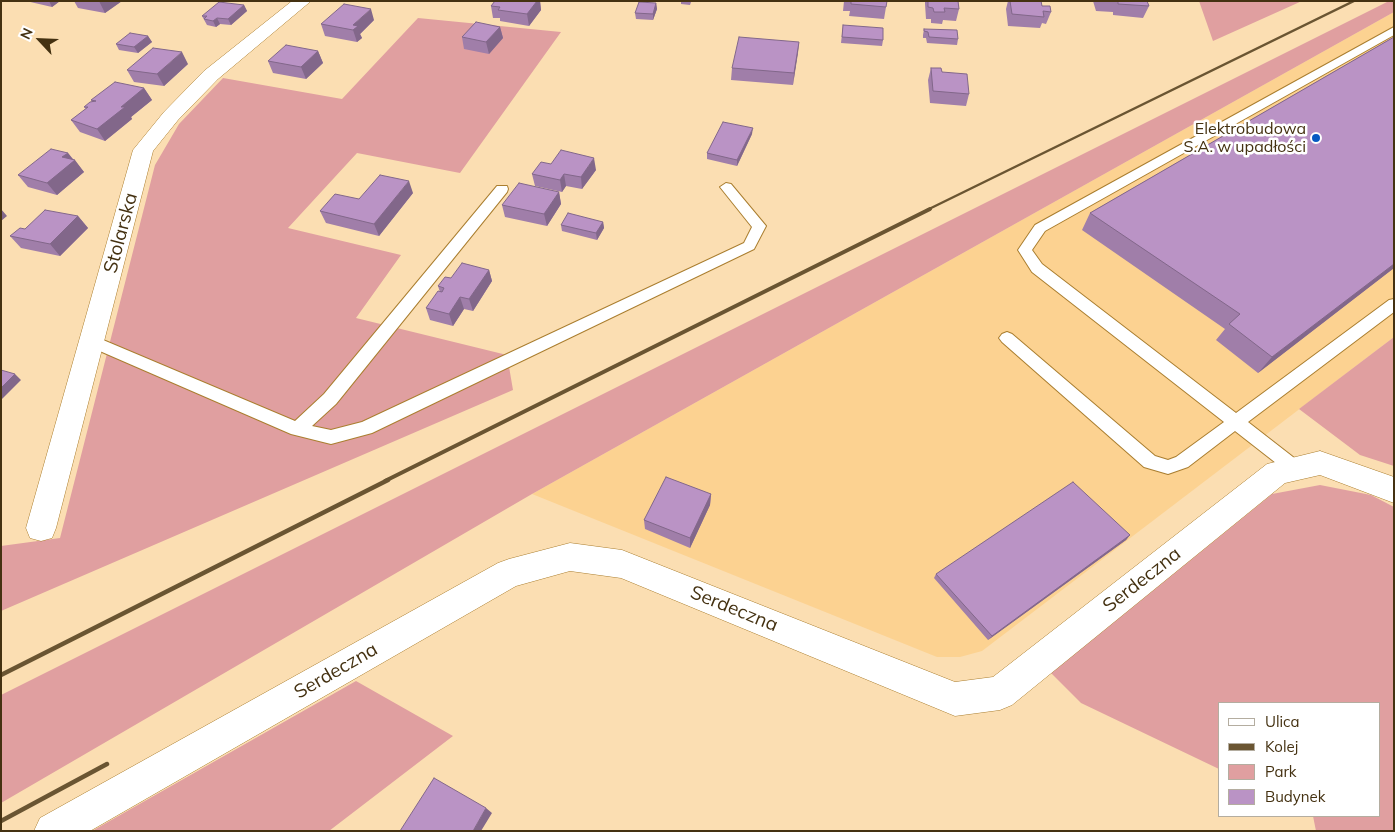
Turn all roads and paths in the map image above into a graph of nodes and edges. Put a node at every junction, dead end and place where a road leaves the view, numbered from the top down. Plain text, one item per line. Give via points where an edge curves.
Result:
1 (303, 1) edge
2 (1394, 30) edge
3 (726, 187) dead end
4 (502, 189) dead end
5 (1394, 304) edge
6 (1007, 338) dead end
7 (92, 341) junction
8 (1235, 421) junction
9 (297, 429) junction
10 (1296, 469) junction
11 (1394, 490) edge
12 (41, 528) dead end
13 (53, 831) edge

1 - 7 street, Stolarska via 211,75 143,150
2 - 8 lane via 1040,228 1025,250 1036,268
3 - 9 lane via 759,226 749,246 366,428 331,437
4 - 9 lane via 330,399
5 - 8 lane
6 - 8 lane via 1150,462 1168,467 1182,462
7 - 9 lane
7 - 12 street, Stolarska
8 - 10 lane
10 - 11 street, Serdeczna via 1320,463
10 - 13 street, Serdeczna via 1277,473 1000,693 955,699 622,564 570,557 509,573

